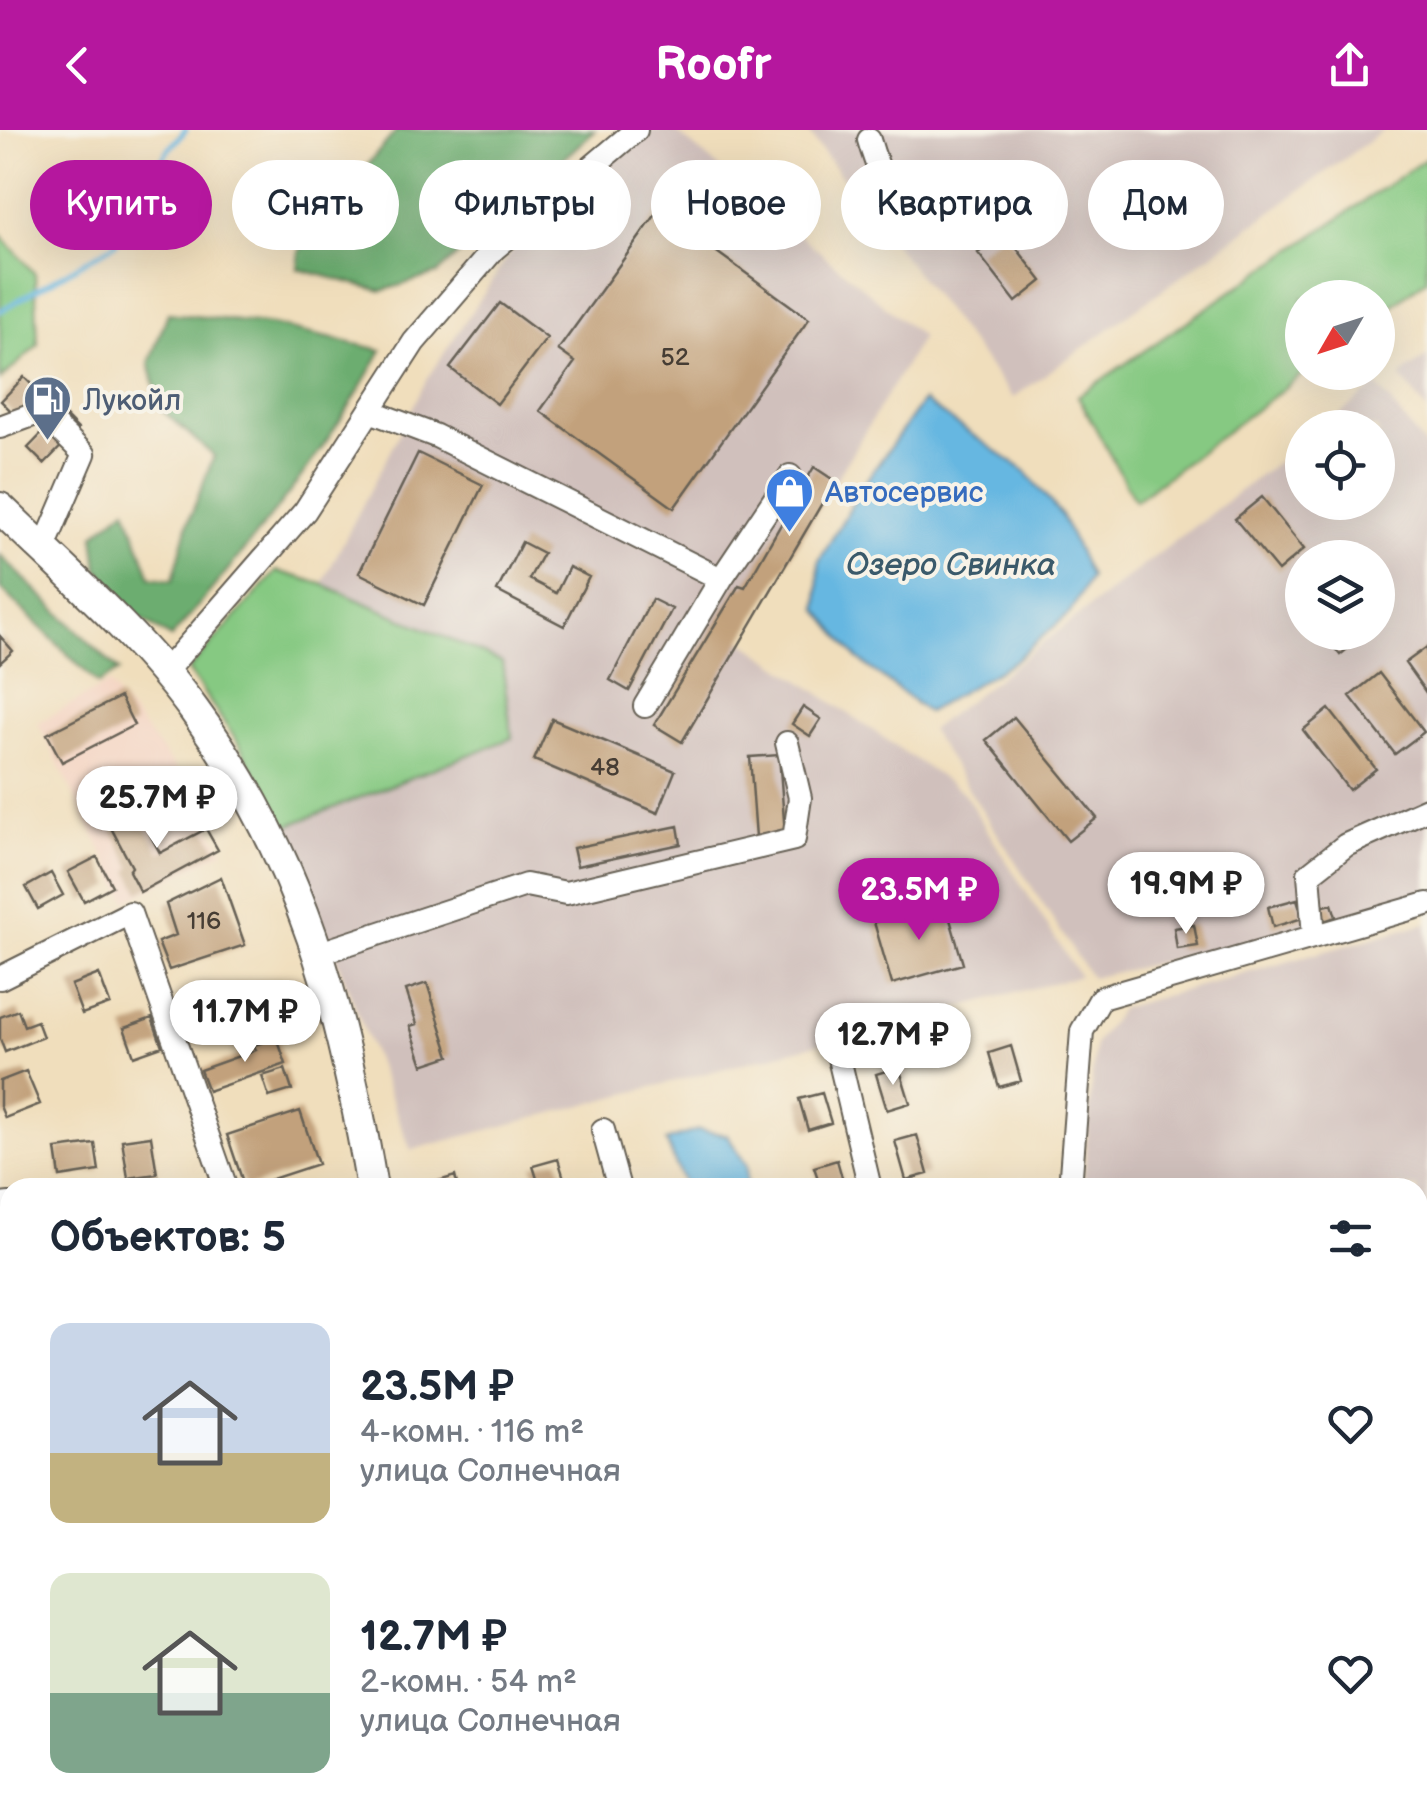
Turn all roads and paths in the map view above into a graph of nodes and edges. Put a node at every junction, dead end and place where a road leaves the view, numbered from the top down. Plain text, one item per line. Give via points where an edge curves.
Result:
1 (636, 130) edge
2 (871, 133) edge
3 (877, 160) edge
4 (370, 411) junction
5 (0, 428) edge
6 (790, 476) dead end
7 (0, 508) edge
8 (43, 550) junction
9 (721, 579) junction
10 (164, 673) junction
11 (645, 706) dead end
12 (788, 744) dead end
13 (1427, 809) edge
14 (1427, 904) edge
15 (1314, 936) junction
16 (320, 953) junction
17 (0, 978) edge
18 (838, 1054) dead end
19 (603, 1130) dead end
20 (223, 1178) edge
21 (370, 1178) edge
22 (616, 1178) edge
23 (868, 1178) edge
24 (1071, 1178) edge

1 - 4 street via 494,249 414,342
2 - 3 street
4 - 9 street via 436,436
4 - 10 street via 306,510
5 - 8 street via 40,412 84,454
6 - 9 street
7 - 8 main road
8 - 10 main road
9 - 11 street
10 - 16 main road via 243,787 295,885
12 - 16 street via 800,798 794,838 566,893 526,886
13 - 15 street via 1346,845 1309,874
14 - 15 street
15 - 24 street via 1102,998 1082,1032
16 - 21 main road via 355,1084
17 - 20 street via 130,913
18 - 23 street
19 - 22 street

